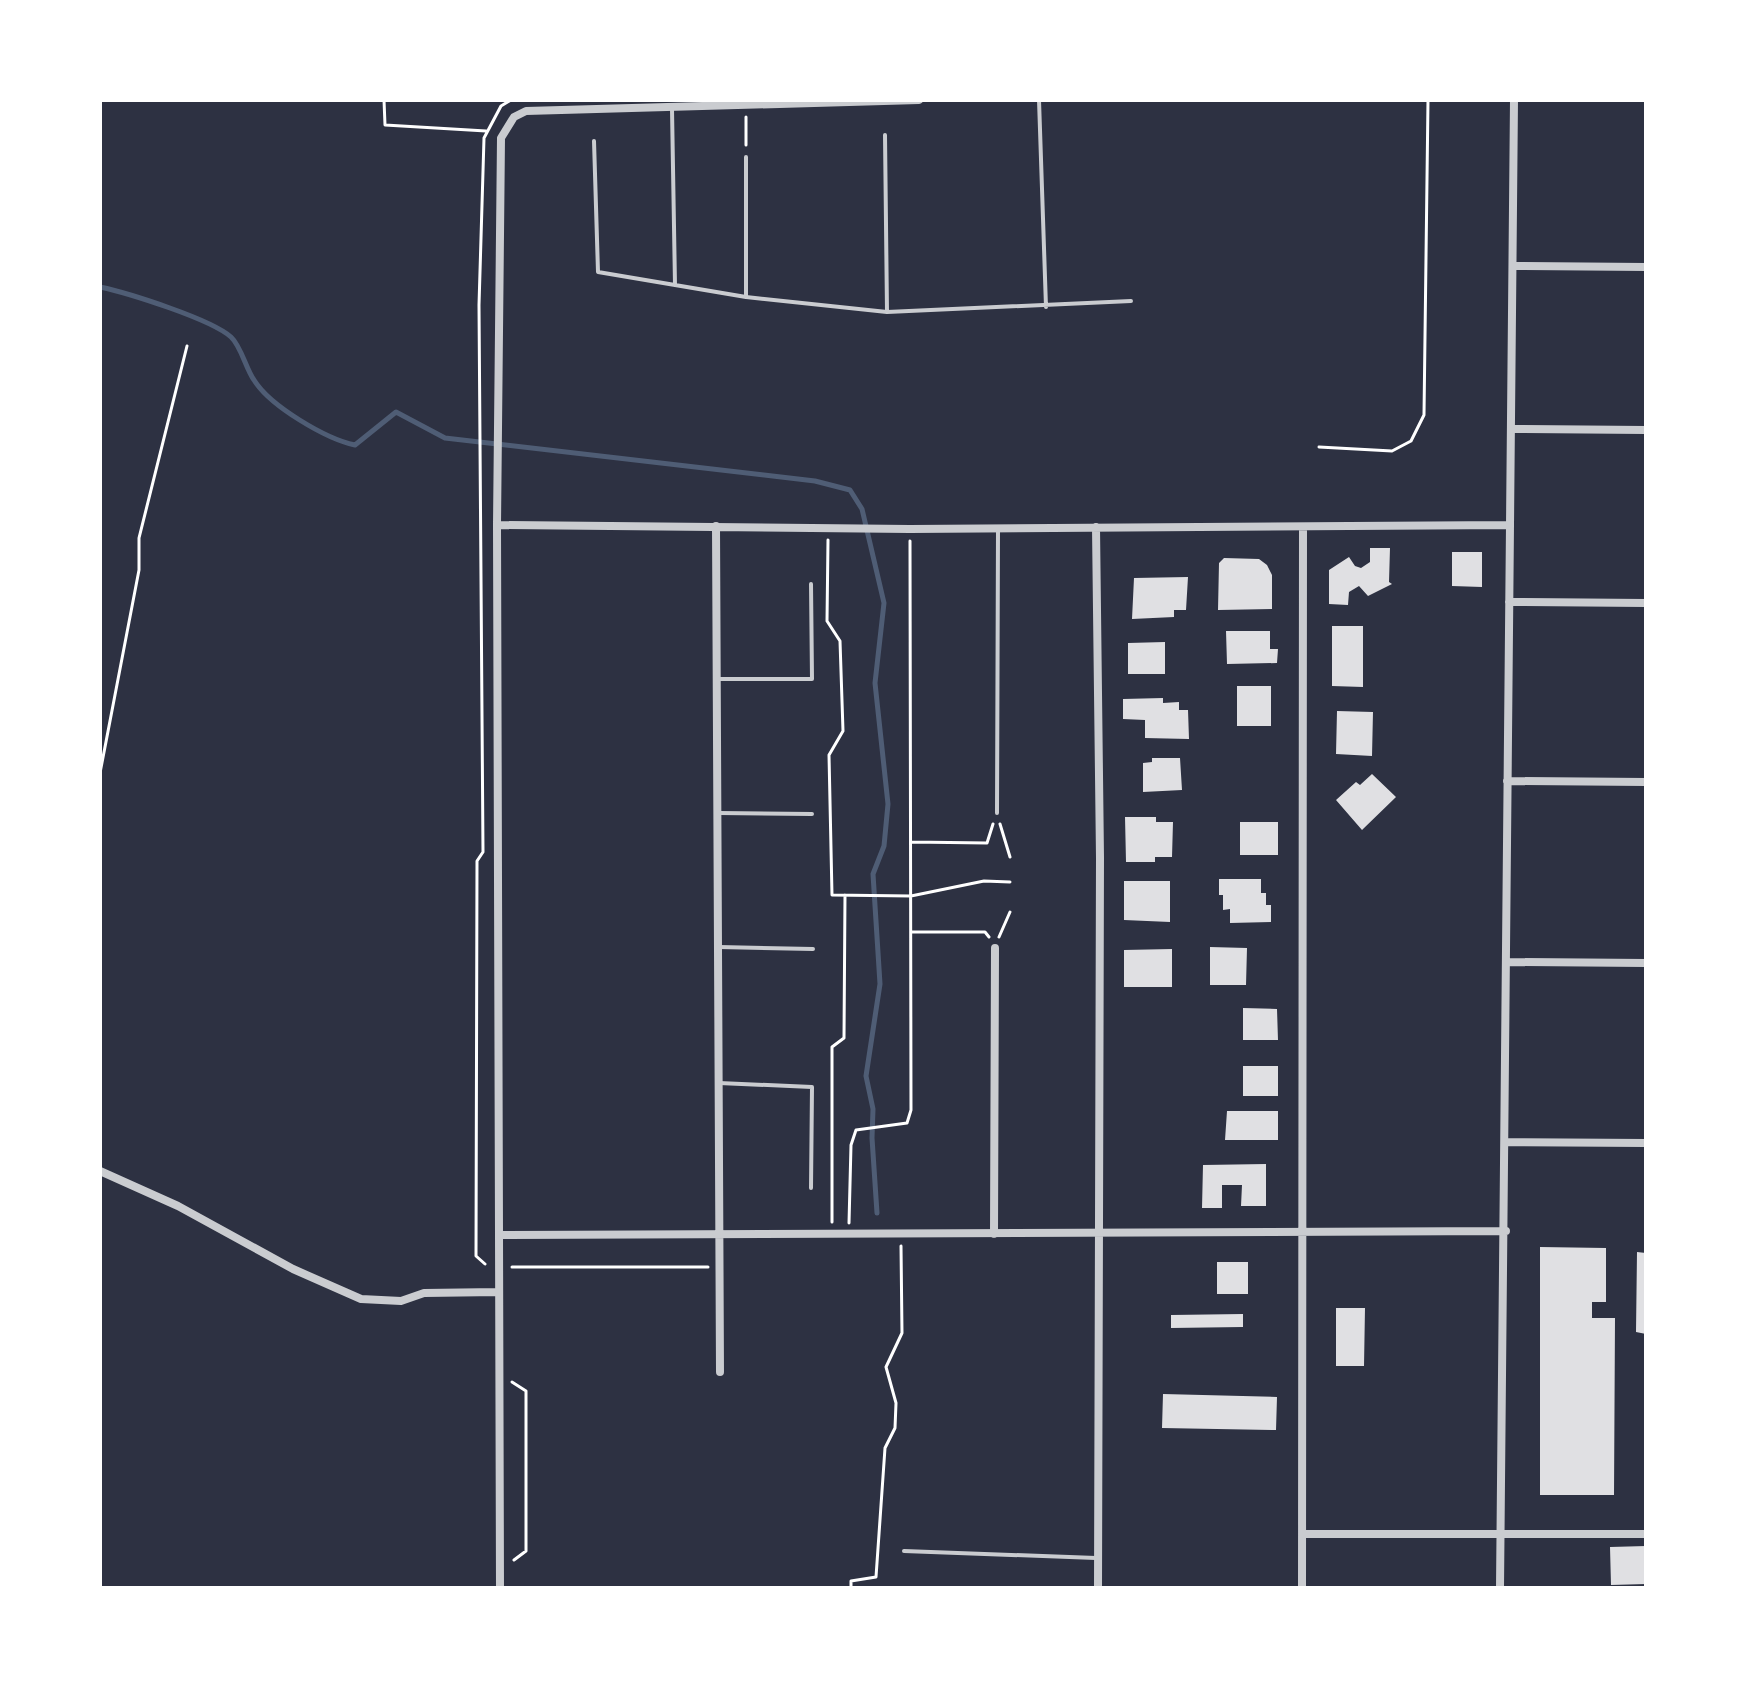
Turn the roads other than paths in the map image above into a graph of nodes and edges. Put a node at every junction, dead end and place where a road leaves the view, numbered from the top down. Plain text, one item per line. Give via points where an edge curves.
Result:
1 (919, 100) edge
2 (1039, 100) edge
3 (1514, 100) edge
4 (672, 109) junction
5 (885, 135) dead end
6 (594, 141) dead end
7 (746, 157) road end
8 (1513, 266) junction
9 (1646, 267) edge
10 (675, 285) junction
11 (746, 297) junction
12 (1131, 301) dead end
13 (1046, 307) junction
14 (887, 312) junction
15 (1511, 429) junction
16 (1646, 430) edge
17 (497, 525) junction
18 (1509, 525) junction
19 (716, 526) junction
20 (1096, 527) junction
21 (1303, 527) junction
22 (998, 528) junction
23 (811, 584) dead end
24 (1509, 602) junction
25 (1646, 603) edge
26 (717, 679) junction
27 (1507, 781) junction
28 (1646, 782) edge
29 (716, 813) junction
30 (997, 813) road end
31 (812, 814) dead end
32 (717, 947) junction
33 (995, 948) road end
34 (813, 949) dead end
35 (1507, 962) junction
36 (1646, 963) edge
37 (717, 1083) junction
38 (1506, 1142) junction
39 (1646, 1143) edge
40 (100, 1171) edge
41 (811, 1188) dead end
42 (1506, 1231) junction
43 (1098, 1233) junction
44 (1303, 1233) junction
45 (994, 1234) junction
46 (499, 1235) junction
47 (718, 1235) junction
48 (498, 1292) junction
49 (720, 1372) dead end
50 (1302, 1534) junction
51 (1646, 1534) edge
52 (1502, 1535) junction
53 (904, 1551) dead end
54 (1099, 1558) junction
55 (500, 1588) edge
56 (1098, 1588) edge
57 (1302, 1588) edge
58 (1500, 1588) edge

1 - 4 street
2 - 13 lane
3 - 8 street
4 - 10 lane
4 - 17 street via 526,111 505,127 500,151
5 - 14 lane
6 - 10 lane via 598,272
7 - 11 lane
8 - 9 street
8 - 15 street
10 - 11 lane
11 - 14 lane
12 - 13 lane
13 - 14 lane
15 - 16 street
15 - 18 street
17 - 19 street
17 - 46 street
18 - 21 street
18 - 24 street
19 - 22 street
19 - 26 street
20 - 21 street
20 - 22 street
20 - 43 street
21 - 44 street
22 - 30 lane
23 - 26 lane via 812,679
24 - 25 street
24 - 27 street
26 - 29 street
27 - 28 street
27 - 35 street
29 - 31 lane
29 - 32 street
32 - 34 lane
32 - 37 street
33 - 45 street
35 - 36 street
35 - 38 street
37 - 41 lane via 812,1087
37 - 47 street
38 - 39 street
38 - 42 street
40 - 48 street via 361,1299 401,1301 424,1293
42 - 44 street
42 - 52 street
43 - 44 street
43 - 45 street
43 - 54 street
44 - 50 street
45 - 47 street
46 - 47 street
46 - 48 street
47 - 49 street
48 - 55 street
50 - 52 street
50 - 57 street
51 - 52 street
52 - 58 street
53 - 54 lane
54 - 56 street

